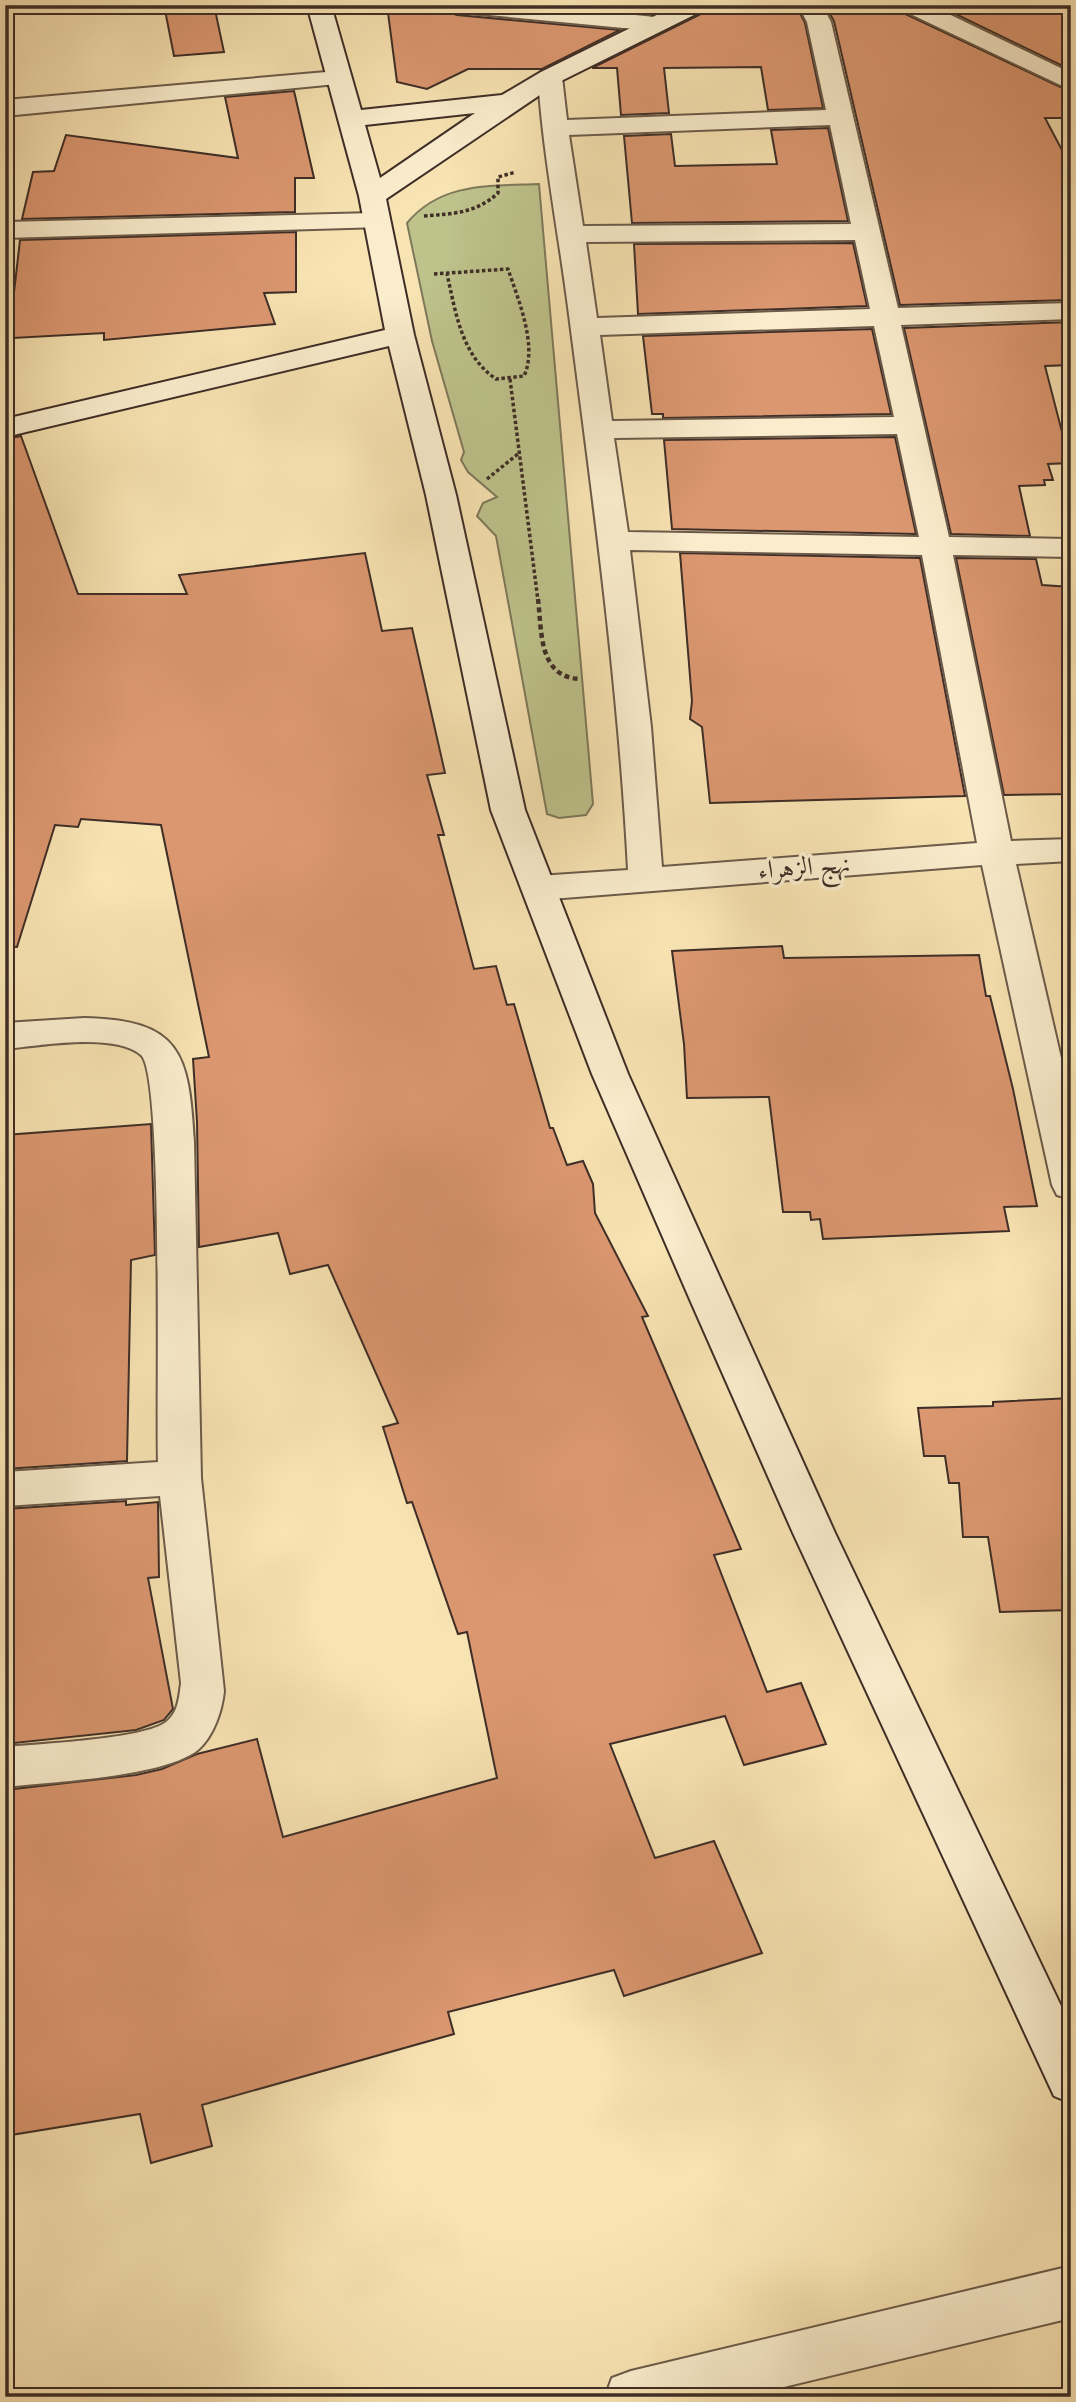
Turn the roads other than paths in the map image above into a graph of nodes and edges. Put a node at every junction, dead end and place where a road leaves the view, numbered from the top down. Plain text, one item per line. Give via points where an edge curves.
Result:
1 (319, 5) edge
2 (457, 5) edge
3 (696, 5) edge
4 (810, 5) edge
5 (909, 5) edge
6 (655, 24) junction
7 (550, 77) junction
8 (338, 78) junction
9 (1071, 83) edge
10 (507, 103) junction
11 (5, 108) edge
12 (839, 117) junction
13 (351, 119) junction
14 (553, 128) junction
15 (373, 209) junction
16 (5, 230) edge
17 (868, 232) junction
18 (570, 234) junction
19 (1071, 311) edge
20 (886, 316) junction
21 (584, 327) junction
22 (400, 335) junction
23 (910, 425) junction
24 (5, 428) edge
25 (597, 430) junction
26 (612, 541) junction
27 (936, 545) junction
28 (1071, 548) edge
29 (1071, 850) edge
30 (996, 853) junction
31 (646, 879) junction
32 (538, 888) junction
33 (5, 1036) edge
34 (1071, 1185) edge
35 (180, 1478) junction
36 (5, 1489) edge
37 (5, 1767) edge
38 (1071, 2080) edge
39 (1071, 2292) edge
40 (631, 2397) edge

1 - 8 street
2 - 6 street
3 - 6 street
4 - 12 street via 819,22
5 - 9 street
6 - 7 street
7 - 10 street
7 - 14 street
8 - 11 street
8 - 13 street
10 - 13 street
10 - 15 street
12 - 14 street
12 - 17 street
13 - 15 street
14 - 18 street
15 - 16 street
15 - 22 street
17 - 18 street
17 - 20 street
18 - 21 street
19 - 20 street
20 - 21 street
20 - 23 street
21 - 25 street
22 - 24 street
22 - 32 street via 441,495 508,810
23 - 25 street
23 - 27 street
25 - 26 street
26 - 27 street
26 - 31 street via 640,761
27 - 28 street
27 - 30 street
29 - 30 street, نهج الزهراء
30 - 31 street, نهج الزهراء
30 - 34 street
31 - 32 street, نهج الزهراء
32 - 38 street via 610,1074 814,1533
33 - 35 street via 129,1034 144,1038 164,1060 175,1164
35 - 36 street
35 - 37 street via 203,1683 200,1713 180,1739 128,1753
39 - 40 street

